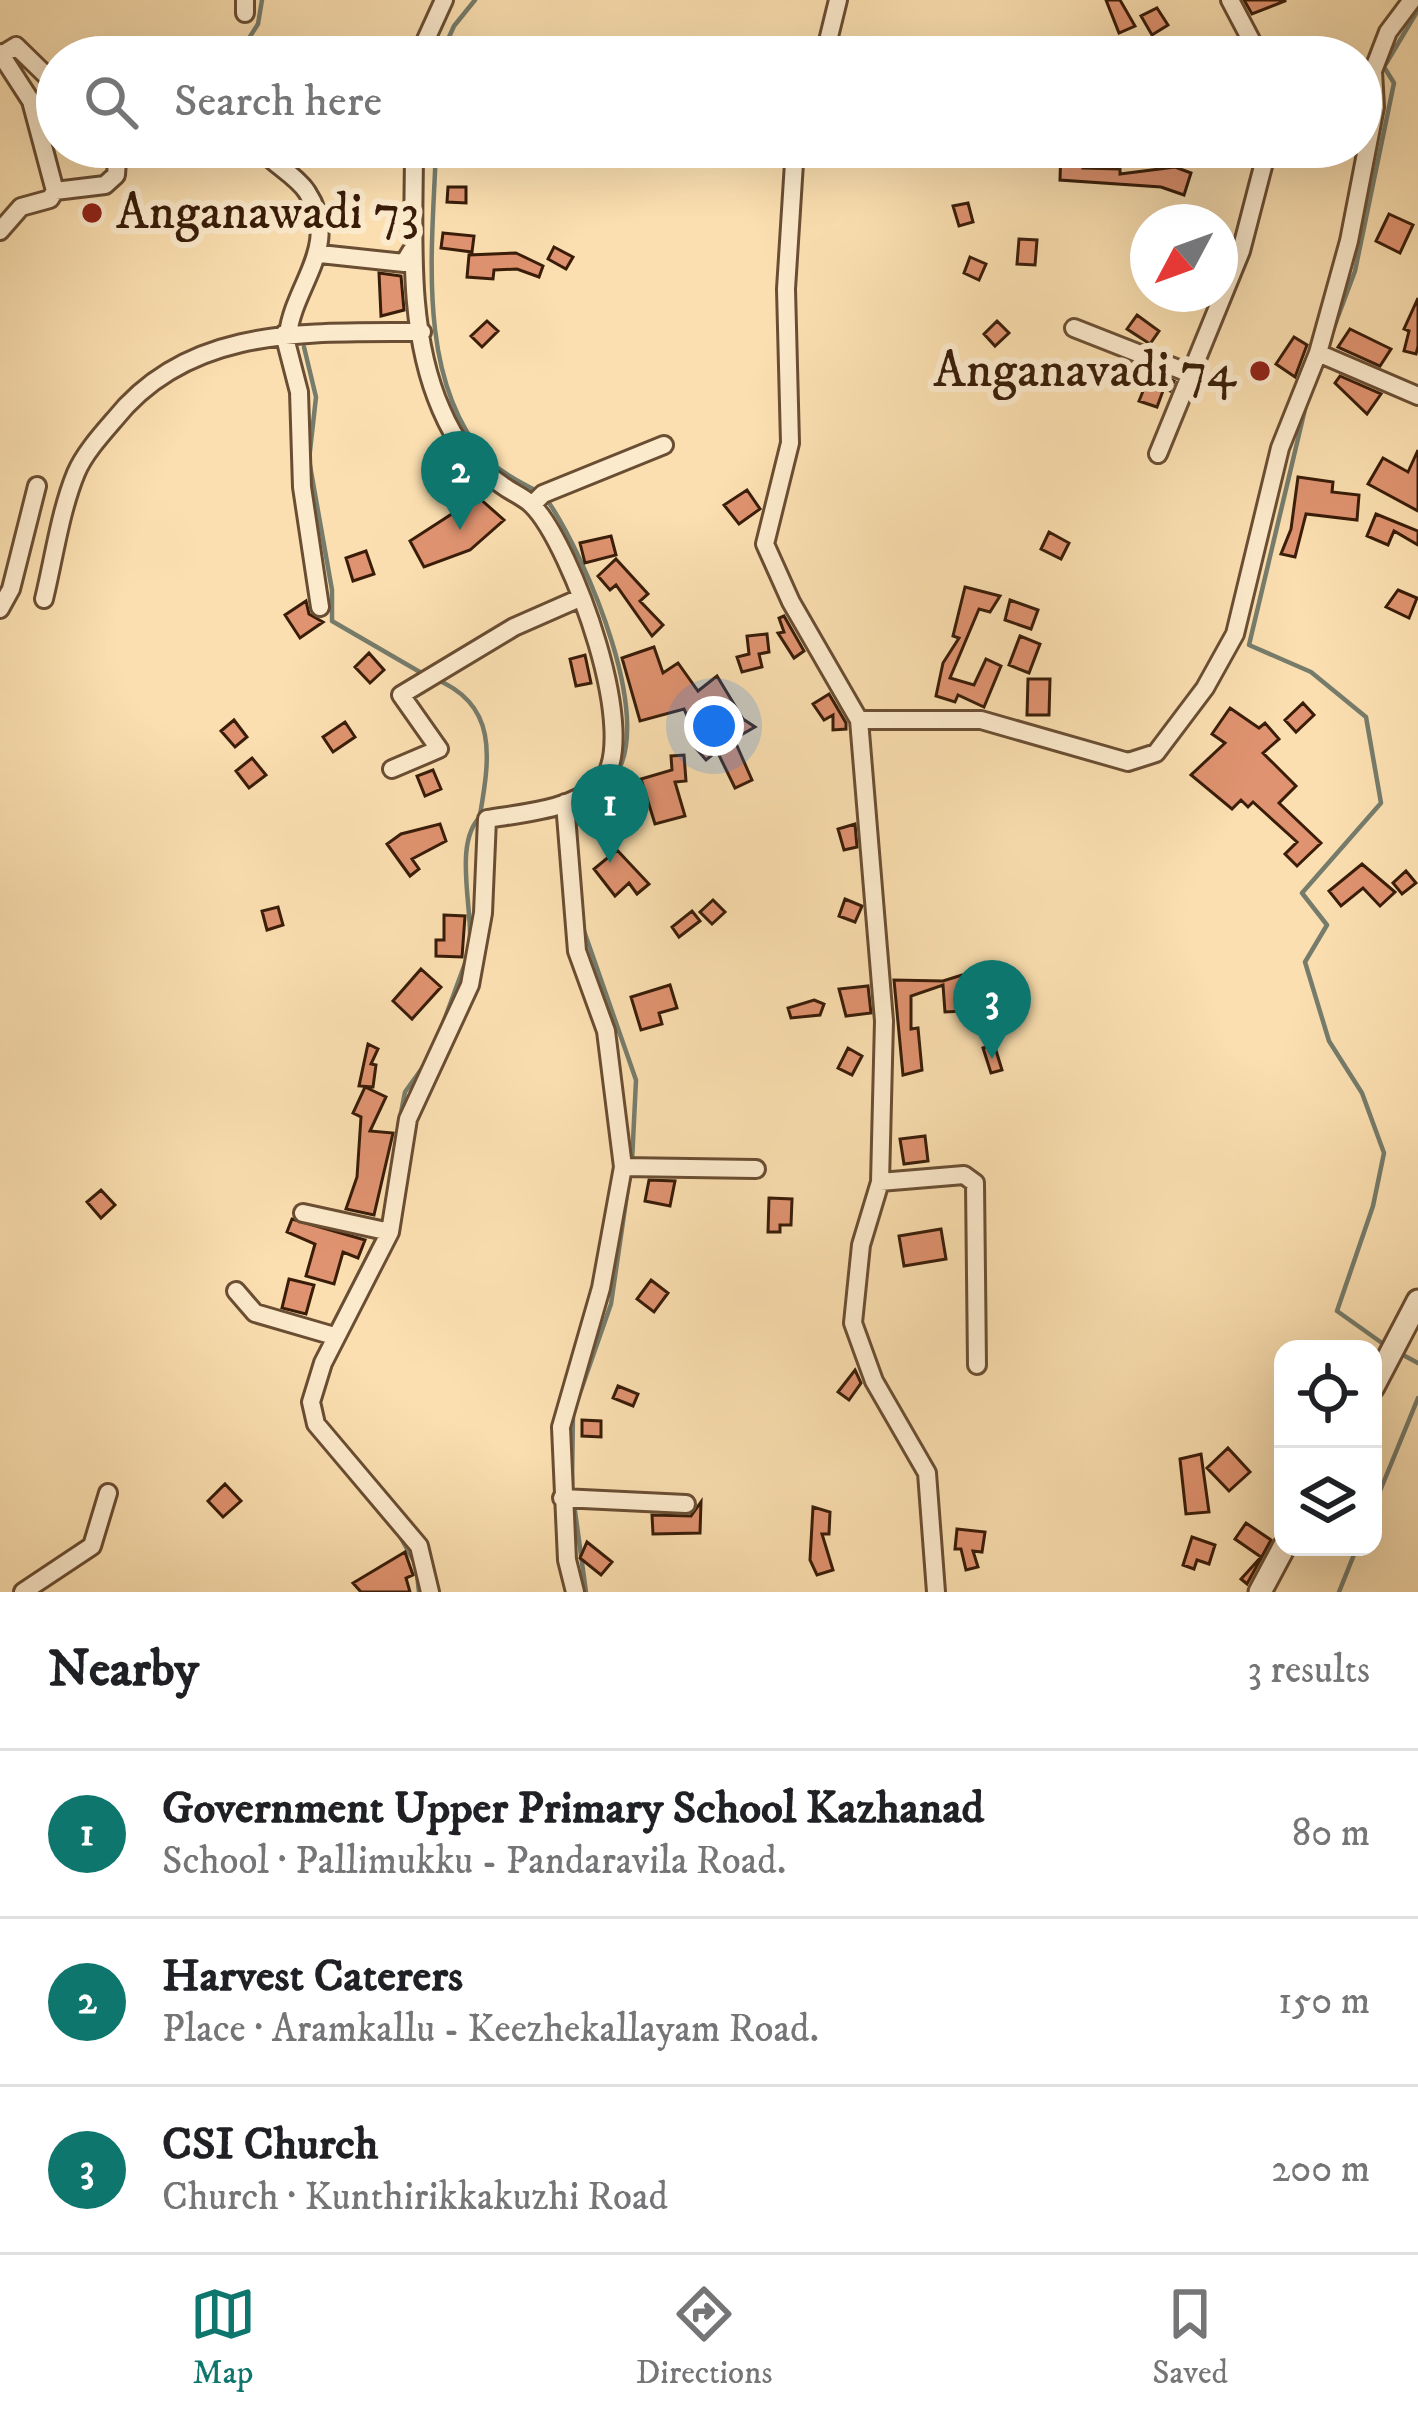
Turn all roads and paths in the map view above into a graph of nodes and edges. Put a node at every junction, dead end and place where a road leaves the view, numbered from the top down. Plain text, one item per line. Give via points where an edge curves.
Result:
1 (444, 0) edge
2 (838, 0) edge
3 (1230, 0) edge
4 (1412, 0) edge
5 (428, 36) edge
6 (829, 36) edge
7 (1249, 36) edge
8 (1382, 48) edge
9 (0, 55) edge
10 (36, 66) edge
11 (36, 120) edge
12 (49, 168) edge
13 (116, 168) edge
14 (282, 168) edge
15 (414, 168) edge
16 (794, 168) edge
17 (1262, 168) edge
18 (1365, 168) edge
19 (55, 191) junction
20 (0, 231) edge
21 (413, 247) junction
22 (320, 254) junction
23 (1074, 328) dead end
24 (422, 332) junction
25 (286, 334) junction
26 (1318, 353) junction
27 (1191, 374) junction
28 (1418, 396) edge
29 (664, 445) dead end
30 (1158, 454) dead end
31 (38, 486) dead end
32 (532, 505) junction
33 (580, 598) junction
34 (44, 599) dead end
35 (320, 607) dead end
36 (0, 610) edge
37 (859, 720) junction
38 (392, 769) dead end
39 (570, 801) junction
40 (622, 1167) junction
41 (756, 1169) dead end
42 (880, 1182) junction
43 (303, 1213) dead end
44 (390, 1232) junction
45 (236, 1291) dead end
46 (1418, 1301) edge
47 (334, 1336) junction
48 (976, 1365) dead end
49 (1382, 1370) edge
50 (108, 1493) dead end
51 (562, 1498) junction
52 (686, 1504) dead end
53 (1279, 1556) edge
54 (23, 1592) edge
55 (430, 1592) edge
56 (575, 1592) edge
57 (936, 1592) edge
58 (1260, 1592) edge

1 - 5 street
2 - 6 street
3 - 7 street
4 - 8 street
9 - 10 street via 16,46
9 - 11 street
12 - 19 street
13 - 19 street via 105,185
14 - 22 street via 306,190
15 - 21 street
16 - 37 street via 790,443 766,544
17 - 27 street via 1241,250
18 - 26 street
19 - 20 street via 50,200 21,207
21 - 22 street via 404,263
21 - 24 street
22 - 25 street
23 - 27 street
24 - 25 street
24 - 32 street via 452,433 475,466
25 - 34 street via 206,350 135,393 77,471
25 - 35 street
26 - 28 street
26 - 37 street via 1280,448 1235,634 1156,753 1128,762 981,719
27 - 30 street
29 - 32 street
31 - 36 street
32 - 33 street
33 - 38 street via 401,695 439,749
33 - 39 street via 617,730 607,774
37 - 42 street via 884,1021
39 - 40 street via 577,951 606,1030
39 - 44 street via 487,819 470,985 408,1119
40 - 41 street
40 - 51 street via 601,1288 561,1427
42 - 48 street via 964,1175 976,1183
42 - 57 street via 861,1245 853,1323 874,1381 927,1473
43 - 44 street
44 - 47 street
45 - 47 street via 255,1313
46 - 49 street
47 - 55 street via 313,1417 419,1546
50 - 54 street via 92,1546
51 - 52 street
51 - 56 street
53 - 58 street

